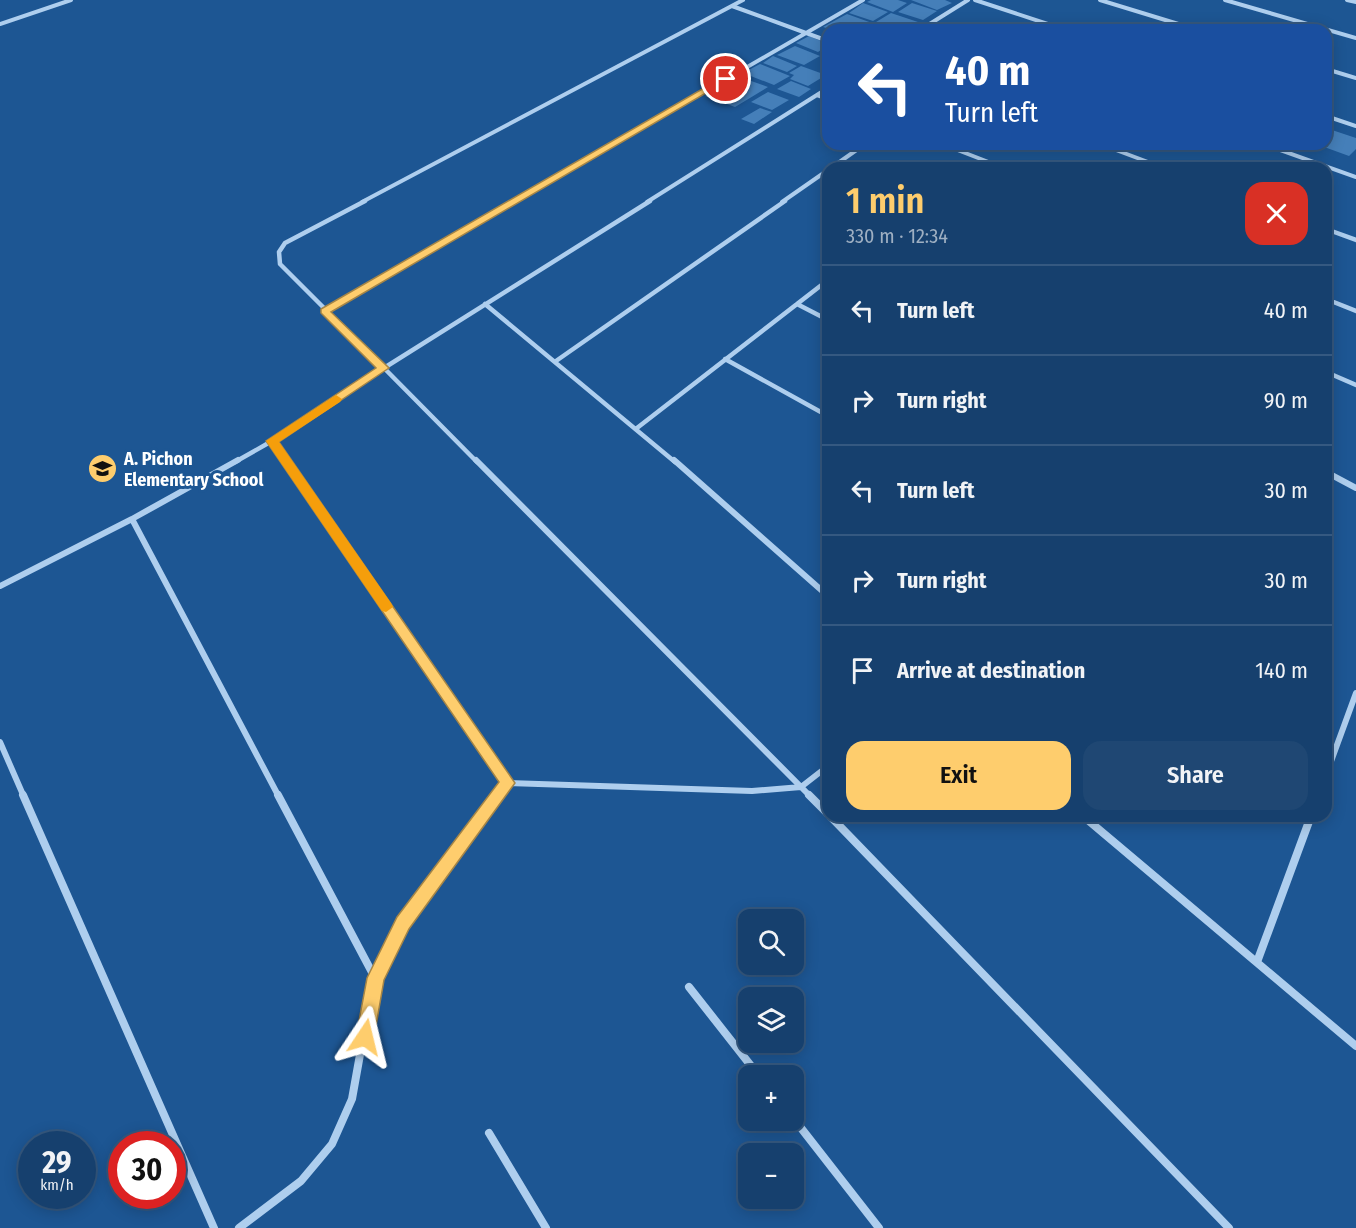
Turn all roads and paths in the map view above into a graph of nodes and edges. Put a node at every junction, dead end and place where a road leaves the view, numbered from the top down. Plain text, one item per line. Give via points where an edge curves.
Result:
1 (71, 0) edge
2 (743, 0) edge
3 (863, 0) edge
4 (968, 0) edge
5 (975, 0) edge
6 (1100, 0) edge
7 (1225, 0) edge
8 (1347, 0) edge
9 (1356, 2) edge
10 (732, 6) junction
11 (0, 24) edge
12 (929, 24) edge
13 (1048, 24) edge
14 (1178, 24) edge
15 (1308, 24) edge
16 (1332, 31) edge
17 (806, 33) junction
18 (1356, 38) edge
19 (822, 39) edge
20 (1332, 71) edge
21 (1356, 78) edge
22 (822, 92) edge
23 (817, 95) junction
24 (822, 97) edge
25 (1332, 118) edge
26 (1356, 126) edge
27 (856, 150) edge
28 (957, 150) edge
29 (1116, 150) edge
30 (1280, 150) edge
31 (983, 160) junction
32 (839, 162) edge
33 (980, 162) edge
34 (988, 162) edge
35 (1148, 162) edge
36 (1314, 162) edge
37 (1332, 168) edge
38 (822, 174) edge
39 (1356, 177) edge
40 (1332, 231) edge
41 (1356, 240) edge
42 (822, 285) edge
43 (1332, 301) edge
44 (485, 304) junction
45 (797, 304) junction
46 (325, 311) junction
47 (1356, 311) edge
48 (822, 317) edge
49 (726, 359) junction
50 (556, 361) junction
51 (384, 368) junction
52 (1332, 375) edge
53 (1356, 385) edge
54 (822, 413) edge
55 (637, 428) junction
56 (272, 441) junction
57 (1332, 475) edge
58 (1356, 488) edge
59 (132, 519) junction
60 (0, 586) edge
61 (822, 591) edge
62 (1356, 693) edge
63 (0, 742) edge
64 (1332, 759) edge
65 (822, 771) edge
66 (508, 783) junction
67 (801, 787) junction
68 (822, 808) edge
69 (836, 822) edge
70 (1095, 822) edge
71 (1309, 822) edge
72 (1257, 962) junction
73 (375, 978) junction
74 (689, 987) dead end
75 (1356, 1046) edge
76 (750, 1065) edge
77 (803, 1131) edge
78 (489, 1133) dead end
79 (214, 1228) edge
80 (239, 1228) edge
81 (546, 1228) edge
82 (879, 1228) edge
83 (1229, 1228) edge

1 - 11 street
2 - 10 street
3 - 17 street
4 - 12 street
5 - 13 street
6 - 14 street
7 - 15 street
8 - 9 street
10 - 17 street
10 - 46 street via 285,243 279,252 280,264
16 - 18 street
17 - 19 street
17 - 46 street
20 - 21 street
22 - 23 street
23 - 24 street
23 - 44 street
25 - 26 street
27 - 32 street
28 - 31 street
29 - 35 street
30 - 36 street
31 - 33 street
31 - 34 street
37 - 39 street
38 - 50 street
40 - 41 street
42 - 45 street
43 - 47 street
44 - 50 street
44 - 51 street
45 - 48 street
45 - 49 street
46 - 51 street
49 - 54 street
49 - 55 street
50 - 55 street
51 - 56 street
51 - 67 street
52 - 53 street
55 - 61 street
56 - 59 street
56 - 66 street
57 - 58 street
59 - 60 street
59 - 73 street
62 - 64 street
63 - 79 street
65 - 67 street
66 - 67 street via 752,791
66 - 73 street via 403,923
67 - 68 street
69 - 83 street
70 - 72 street
71 - 72 street
72 - 75 street
73 - 80 street via 358,1075 346,1118 331,1147 280,1200
74 - 76 street
77 - 82 street
78 - 81 street

